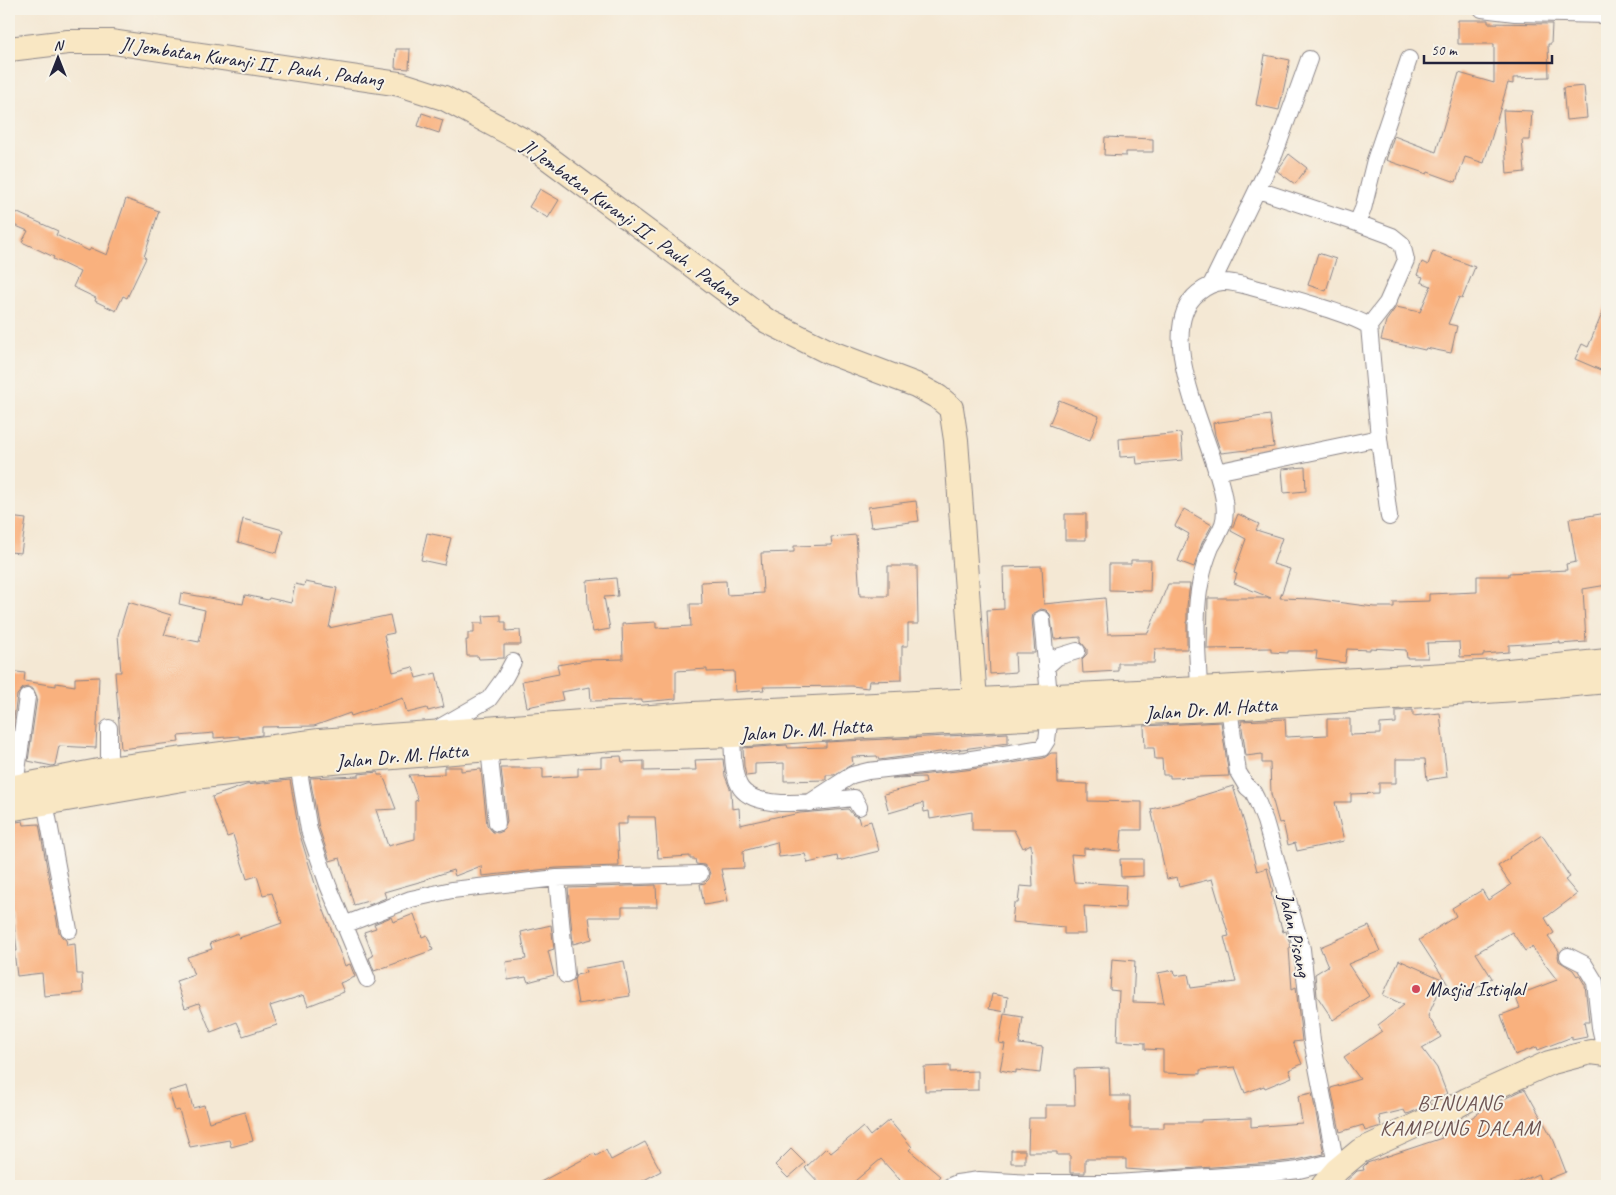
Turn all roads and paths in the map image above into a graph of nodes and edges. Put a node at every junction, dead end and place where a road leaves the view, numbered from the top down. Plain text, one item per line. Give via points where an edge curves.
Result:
1 (1482, 9) edge
2 (1606, 16) edge
3 (9, 48) edge
4 (1309, 59) dead end
5 (1409, 59) dead end
6 (1258, 190) junction
7 (1357, 223) junction
8 (1212, 283) junction
9 (1369, 326) junction
10 (1379, 438) junction
11 (1216, 472) junction
12 (1389, 517) dead end
13 (1042, 619) dead end
14 (1077, 651) dead end
15 (1607, 661) edge
16 (513, 662) dead end
17 (1046, 667) junction
18 (1607, 681) edge
19 (1199, 689) junction
20 (27, 698) dead end
21 (975, 700) junction
22 (1049, 706) junction
23 (1229, 708) junction
24 (109, 728) dead end
25 (428, 733) junction
26 (732, 735) junction
27 (490, 749) junction
28 (298, 765) junction
29 (106, 777) junction
30 (11, 794) edge
31 (45, 802) junction
32 (809, 803) junction
33 (859, 807) dead end
34 (497, 824) dead end
35 (700, 874) dead end
36 (557, 878) junction
37 (344, 925) junction
38 (69, 930) dead end
39 (1568, 956) dead end
40 (566, 975) dead end
41 (367, 979) dead end
42 (1606, 1054) edge
43 (1332, 1172) edge
44 (950, 1186) edge

1 - 2 street via 1515,14
3 - 21 main road, Jl Jembatan Kuranji II , Pauh , Padang via 68,42 112,42 400,84 444,98 528,143 767,321 829,352 916,385 938,397 951,408 956,440
4 - 6 street
5 - 7 street
6 - 7 street
6 - 8 street
7 - 9 street via 1392,236 1402,244 1406,260 1388,303
8 - 9 street via 1238,284 1305,302
8 - 11 street via 1189,303 1180,333 1182,360
9 - 10 street
10 - 11 street
10 - 12 street
11 - 19 street via 1224,500 1224,522 1210,550 1201,580
13 - 17 street
14 - 17 street via 1057,657
15 - 19 main road, Jalan Dr. M. Hatta via 1499,672
16 - 25 street via 490,699
17 - 22 street
18 - 23 main road, Jalan Dr. M. Hatta
19 - 22 main road, Jalan Dr. M. Hatta
20 - 30 street
21 - 22 main road, Jalan Dr. M. Hatta
21 - 25 main road, Jalan Dr. M. Hatta via 693,714
22 - 23 main road, Jalan Dr. M. Hatta
22 - 26 main road, Jalan Dr. M. Hatta
22 - 32 street via 1048,740 1042,748 868,771 852,775
23 - 43 street, Jalan Pisang via 1238,772 1253,792 1266,821 1302,949
24 - 29 street
25 - 29 main road, Jalan Dr. M. Hatta via 319,741
26 - 27 main road, Jalan Dr. M. Hatta via 613,739
26 - 32 street via 735,774 744,792 770,801
27 - 28 main road, Jalan Dr. M. Hatta
27 - 34 street
28 - 29 main road, Jalan Dr. M. Hatta via 194,777
28 - 37 street via 309,830
29 - 30 main road, Jalan Dr. M. Hatta
29 - 31 main road, Jalan Dr. M. Hatta
30 - 31 main road, Jalan Dr. M. Hatta
31 - 38 street
32 - 33 street via 854,798
35 - 36 street
36 - 37 street via 452,890 411,899
36 - 40 street
37 - 41 street
39 - 42 street via 1584,964 1595,982
42 - 43 main road via 1591,1052 1549,1063 1360,1151
43 - 44 street via 1299,1170 1114,1183 979,1180

